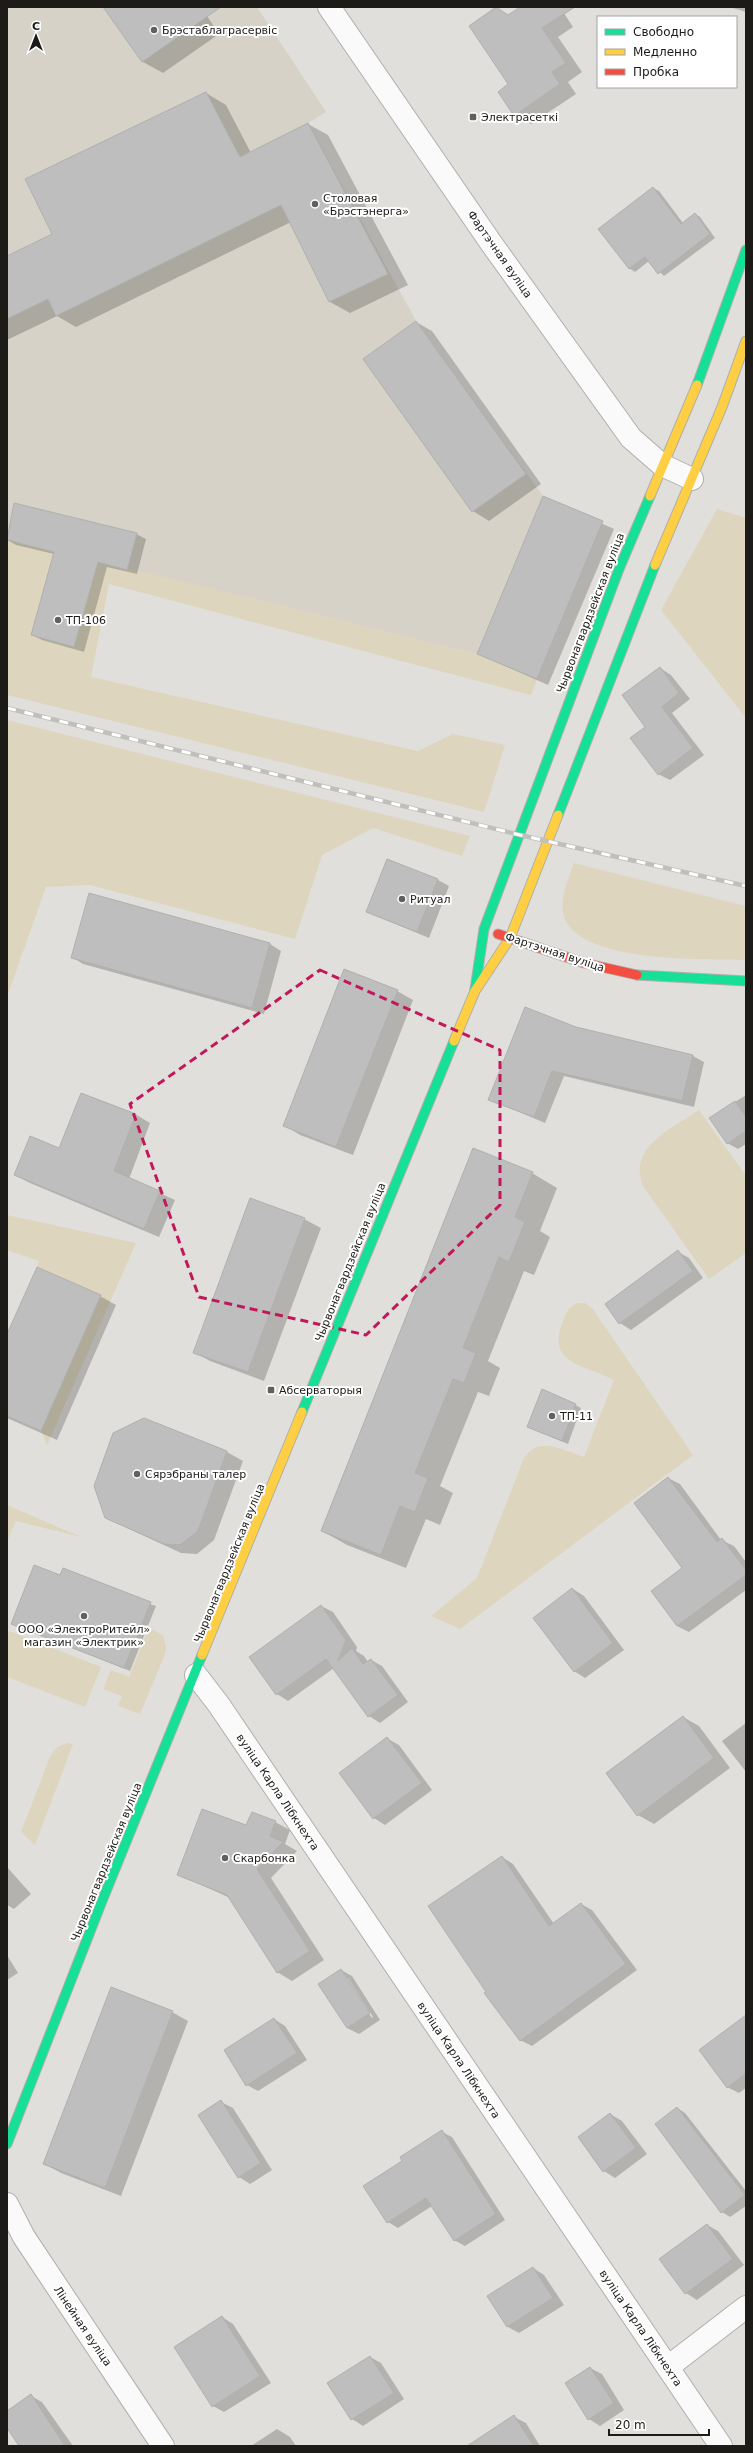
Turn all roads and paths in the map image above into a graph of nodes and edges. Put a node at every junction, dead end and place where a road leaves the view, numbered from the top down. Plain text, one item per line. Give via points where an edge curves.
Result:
1 (329, 7) edge
2 (746, 250) edge
3 (746, 341) edge
4 (662, 465) junction
5 (692, 479) junction
6 (484, 930) junction
7 (510, 938) junction
8 (746, 981) edge
9 (475, 991) junction
10 (196, 1675) junction
11 (7, 2144) edge
12 (7, 2204) edge
13 (746, 2306) edge
14 (668, 2367) junction
15 (163, 2446) edge
16 (721, 2446) edge

1 - 4 street, Фартэчная вуліца via 491,243 631,438
2 - 4 main road, Чырвонагвардзейская вуліца via 694,394
3 - 5 main road, Чырвонагвардзейская вуліца
4 - 5 street, Фартэчная вуліца
4 - 6 main road, Чырвонагвардзейская вуліца via 619,568
5 - 7 main road, Чырвонагвардзейская вуліца via 649,580
6 - 7 main road, Фартэчная вуліца
6 - 9 main road, Чырвонагвардзейская вуліца
7 - 8 main road, Фартэчная вуліца via 597,967 631,974 674,979
7 - 9 main road, Чырвонагвардзейская вуліца
9 - 10 main road, Чырвонагвардзейская вуліца via 385,1206
10 - 11 main road, Чырвонагвардзейская вуліца via 102,1901
10 - 14 street, вуліца Карла Лібкнехта via 223,1711
12 - 15 street, Лінейная вуліца via 24,2237
13 - 14 street
14 - 16 street, вуліца Карла Лібкнехта

